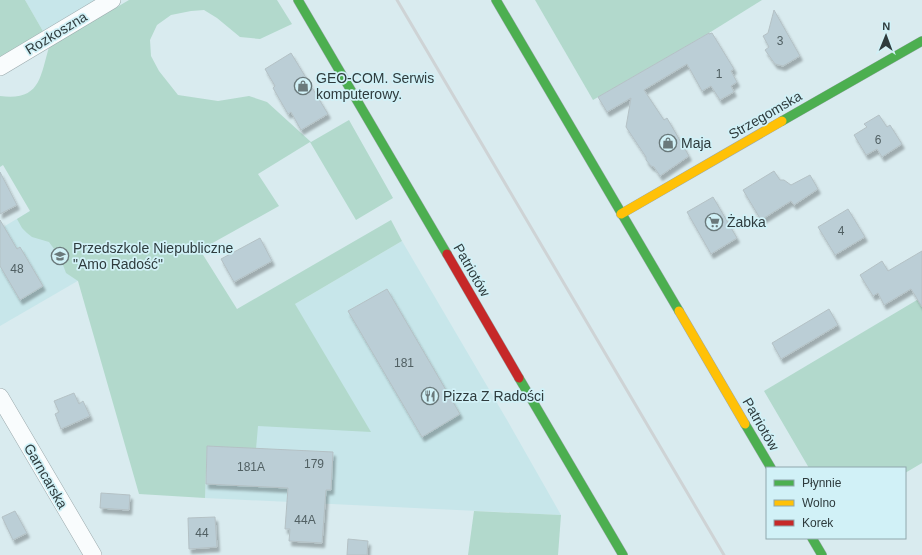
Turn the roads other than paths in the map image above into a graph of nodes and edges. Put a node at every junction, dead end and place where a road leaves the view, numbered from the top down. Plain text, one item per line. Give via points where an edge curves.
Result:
1 (112, 0) edge
2 (298, 0) edge
3 (496, 0) edge
4 (922, 41) edge
5 (0, 67) edge
6 (622, 214) junction
7 (0, 397) edge
8 (769, 467) edge
9 (813, 539) edge
10 (93, 555) edge
11 (623, 555) edge
12 (822, 555) edge

1 - 5 street, Rozkoszna
2 - 11 main road, Patriotów
3 - 6 main road, Patriotów
4 - 6 main road, Strzegomska
6 - 8 main road, Patriotów
7 - 10 street, Garncarska
9 - 12 main road

